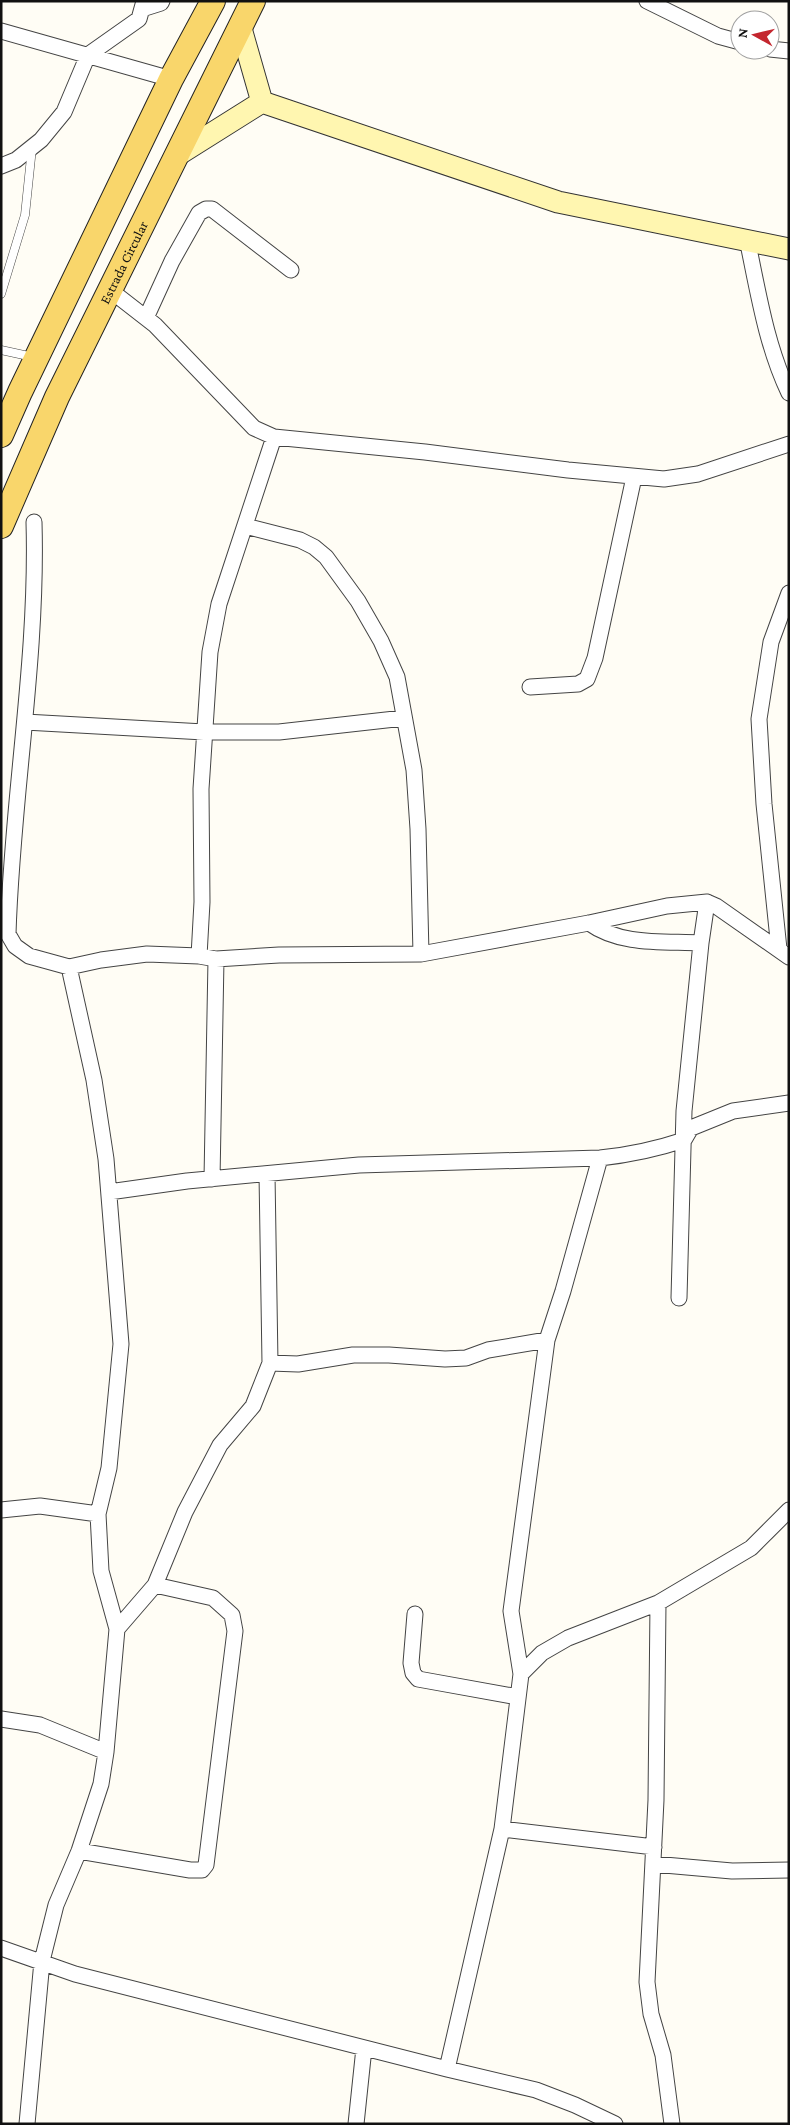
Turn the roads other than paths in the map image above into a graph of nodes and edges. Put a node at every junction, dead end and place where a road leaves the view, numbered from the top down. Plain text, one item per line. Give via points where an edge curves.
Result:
1 (162, 1) edge
2 (213, 1) edge
3 (253, 1) edge
4 (647, 1) edge
5 (143, 5) edge
6 (240, 25) junction
7 (1, 31) edge
8 (730, 39) edge
9 (88, 55) junction
10 (171, 79) junction
11 (262, 102) junction
12 (32, 148) junction
13 (176, 156) junction
14 (1, 166) edge
15 (746, 239) junction
16 (783, 244) edge
17 (291, 270) dead end
18 (110, 290) junction
19 (1, 294) edge
20 (146, 318) junction
21 (1, 350) edge
22 (36, 358) junction
23 (789, 393) edge
24 (1, 435) edge
25 (274, 437) junction
26 (789, 444) edge
27 (634, 477) junction
28 (34, 522) dead end
29 (1, 526) edge
30 (245, 526) junction
31 (789, 593) edge
32 (530, 687) dead end
33 (404, 718) junction
34 (25, 722) junction
35 (204, 732) junction
36 (707, 902) junction
37 (590, 923) junction
38 (701, 943) junction
39 (784, 953) edge
40 (421, 954) junction
41 (199, 956) junction
42 (216, 959) junction
43 (69, 967) junction
44 (789, 1103) edge
45 (684, 1140) junction
46 (600, 1158) junction
47 (267, 1174) junction
48 (212, 1178) junction
49 (109, 1192) junction
50 (679, 1298) dead end
51 (547, 1340) junction
52 (270, 1363) junction
53 (1, 1510) edge
54 (789, 1510) edge
55 (98, 1514) junction
56 (155, 1585) junction
57 (658, 1603) junction
58 (415, 1614) dead end
59 (117, 1629) junction
60 (521, 1674) junction
61 (518, 1697) junction
62 (1, 1719) edge
63 (106, 1752) junction
64 (502, 1829) junction
65 (654, 1847) junction
66 (79, 1852) junction
67 (653, 1864) junction
68 (789, 1870) edge
69 (1, 1948) edge
70 (42, 1961) junction
71 (364, 2048) junction
72 (447, 2070) junction
73 (27, 2124) edge
74 (356, 2124) edge
75 (614, 2124) edge
76 (672, 2124) edge

1 - 5 street via 161,4
2 - 10 main road
3 - 6 main road, Estrada Circular
4 - 8 street
5 - 9 street via 139,18
6 - 11 street
6 - 13 main road, Estrada Circular
7 - 9 street
9 - 10 street
9 - 12 street via 64,112
10 - 22 main road
11 - 13 street
11 - 15 street via 558,202
12 - 14 street
12 - 19 lane via 24,215
13 - 18 main road, Estrada Circular
15 - 16 street
15 - 23 street via 768,336
17 - 20 street via 212,210 206,209 199,213 186,236
18 - 20 street
18 - 29 main road, Estrada Circular via 57,397
20 - 25 street via 254,428
21 - 22 lane
22 - 24 main road
25 - 27 street
25 - 30 street
26 - 27 street via 698,474 664,479
27 - 32 street via 595,658 587,679 578,684
28 - 34 street via 35,595
30 - 33 street via 300,540 326,557 358,601 381,641 396,677
30 - 35 street via 219,604 210,652
31 - 39 street via 770,642 759,720 764,804
33 - 35 street via 279,732
33 - 40 street via 414,770
34 - 35 street
34 - 43 street via 8,934 15,946 29,956
35 - 41 street
36 - 37 street via 666,906
36 - 38 street
36 - 39 street
37 - 38 street via 600,931 626,939
37 - 40 street
38 - 45 street
40 - 42 street
41 - 42 street
41 - 43 street via 147,954
42 - 48 street
43 - 49 street via 94,1080
44 - 45 street via 732,1111 691,1128
45 - 46 street
45 - 50 street
46 - 47 street via 369,1164
46 - 51 street
47 - 48 street
47 - 52 street
48 - 49 street
49 - 55 street via 121,1344 110,1468
51 - 52 street via 459,1358 353,1355 298,1364
51 - 60 street via 510,1611
52 - 56 street via 253,1406 220,1445 185,1512
53 - 55 street via 40,1506
54 - 57 street via 751,1548
55 - 59 street via 101,1571
56 - 59 street
56 - 66 street via 213,1598 232,1615 235,1631 206,1865 202,1870 190,1870
57 - 60 street via 568,1638 542,1652
57 - 65 street
58 - 61 street via 411,1663 418,1679
59 - 63 street
60 - 61 street
61 - 64 street
62 - 63 street via 40,1725
63 - 66 street via 101,1784
64 - 65 street
64 - 72 street
65 - 67 street
66 - 70 street via 56,1906
67 - 68 street via 732,1870
67 - 76 street via 647,1982
69 - 70 street
70 - 71 street via 76,1974
70 - 73 street
71 - 72 street
71 - 74 street
72 - 75 street via 536,2090

